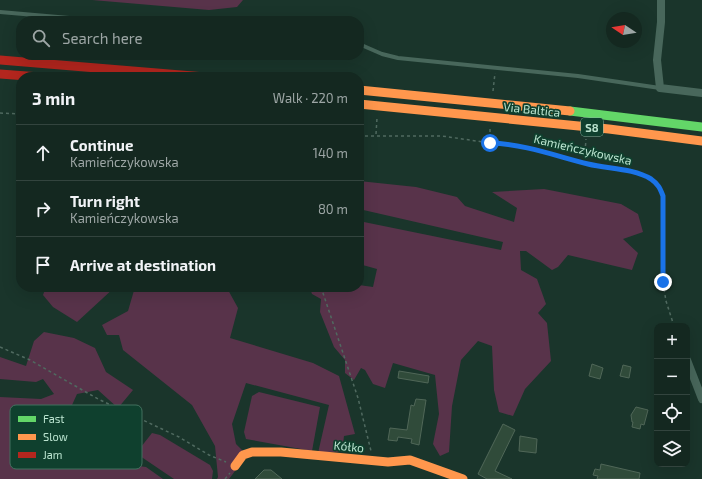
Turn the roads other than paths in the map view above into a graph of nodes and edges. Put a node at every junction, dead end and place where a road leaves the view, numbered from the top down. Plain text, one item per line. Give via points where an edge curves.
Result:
1 (661, 0) edge
2 (0, 12) edge
3 (46, 16) edge
4 (364, 46) edge
5 (0, 60) edge
6 (145, 72) edge
7 (0, 74) edge
8 (16, 75) edge
9 (660, 88) junction
10 (364, 90) edge
11 (702, 93) edge
12 (364, 104) edge
13 (702, 127) edge
14 (702, 141) edge
15 (690, 368) edge
16 (702, 399) edge
17 (235, 466) road end
18 (463, 479) edge

1 - 9 street via 657,60
2 - 3 lane
4 - 9 lane via 398,58 578,76
5 - 6 main road
7 - 8 main road
9 - 11 street
10 - 13 main road, Via Baltica / S8 via 543,107
12 - 14 main road, Via Baltica / S8 via 601,128
15 - 16 street
17 - 18 main road, Kółko via 243,455 252,452 281,452 388,462 410,460

